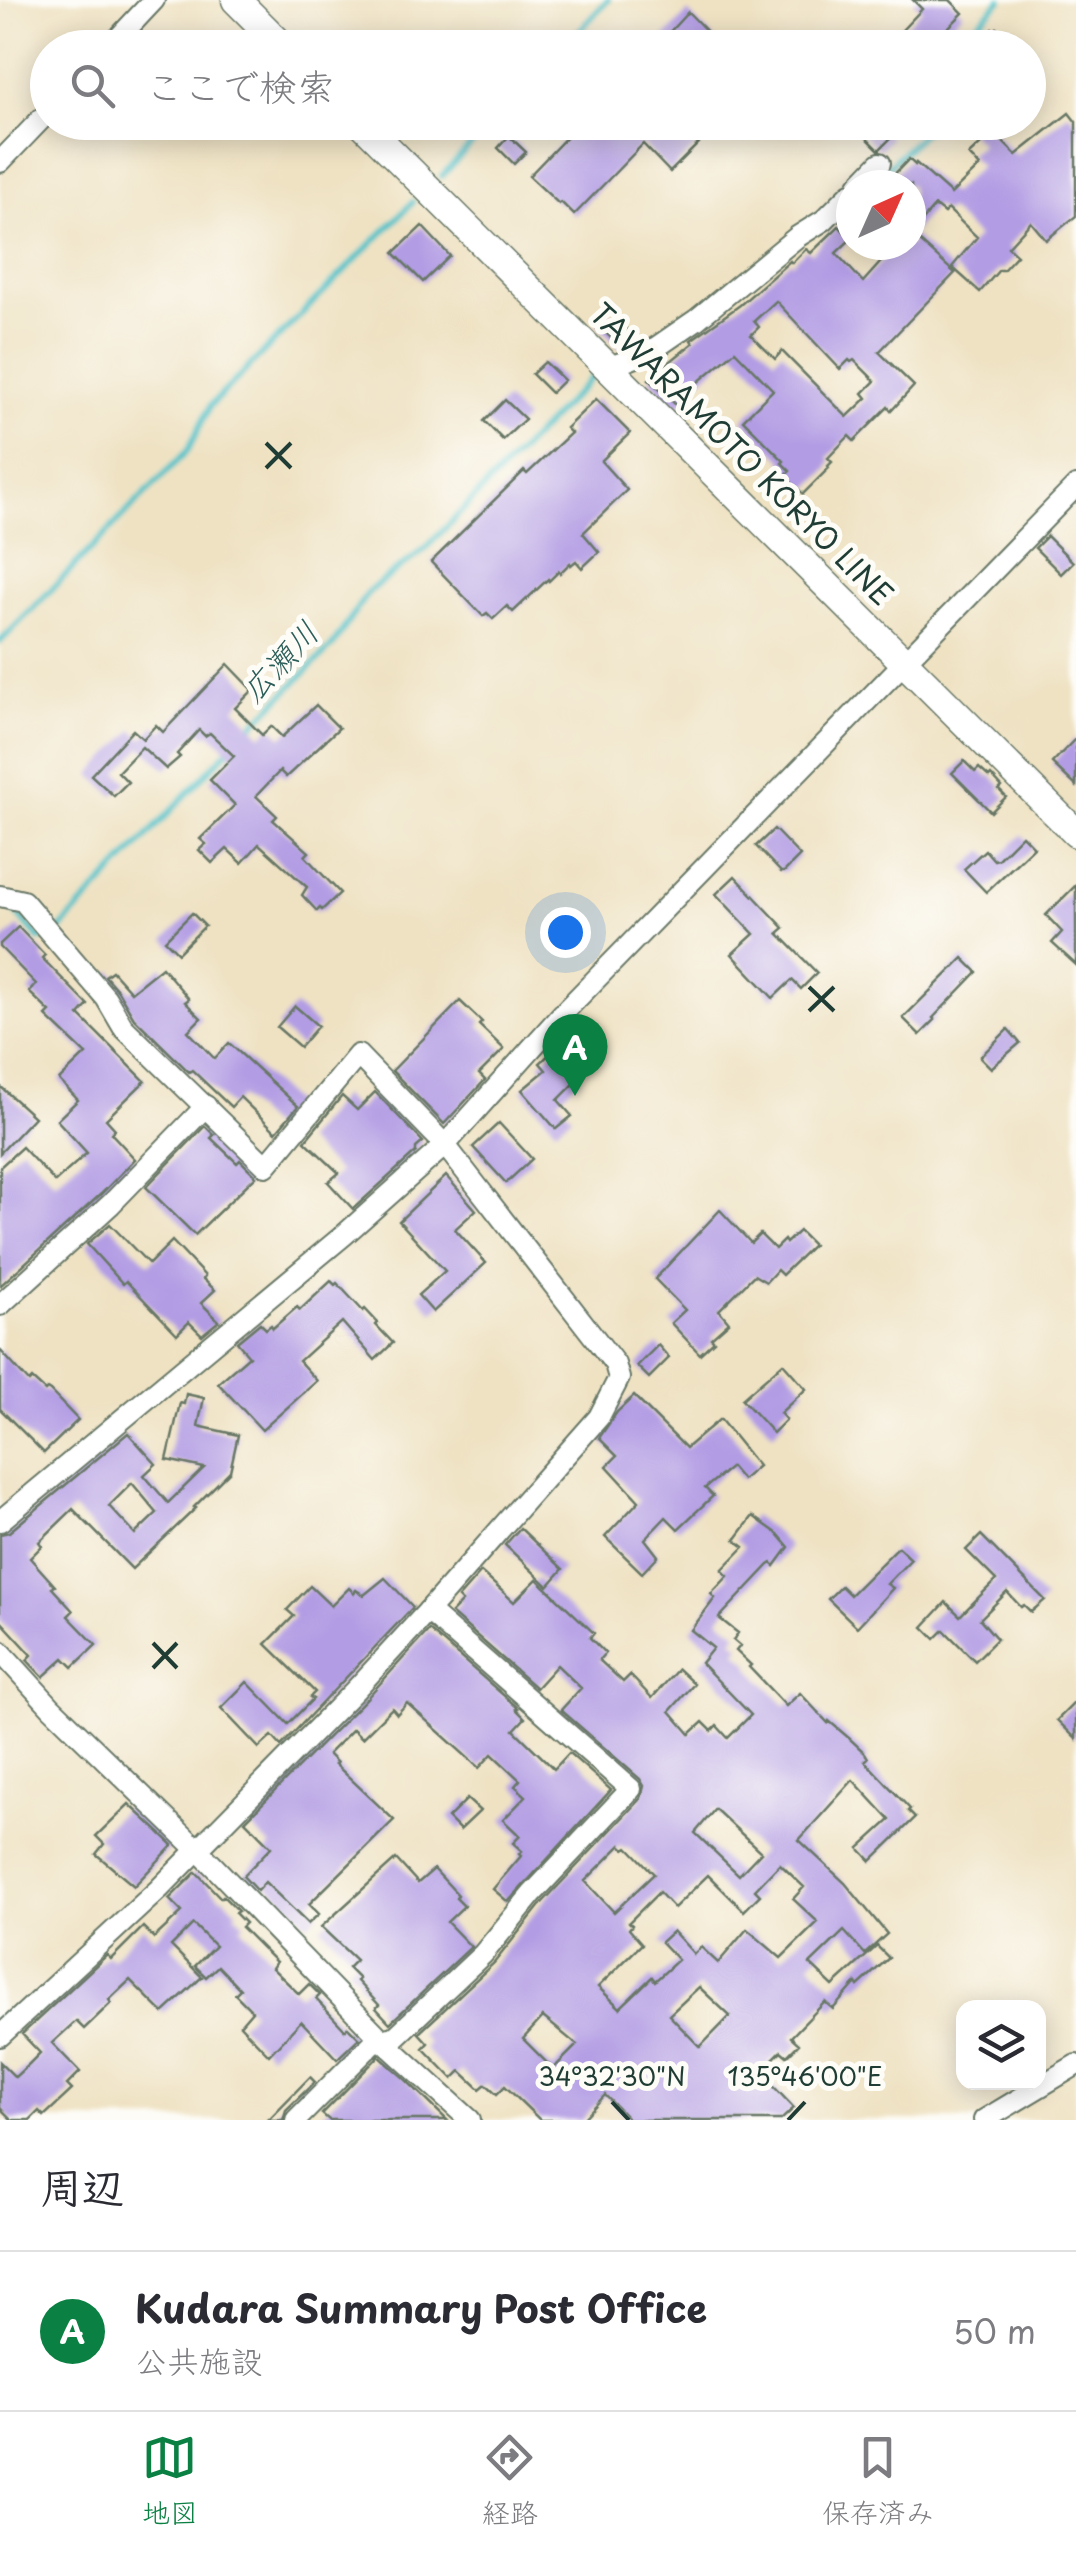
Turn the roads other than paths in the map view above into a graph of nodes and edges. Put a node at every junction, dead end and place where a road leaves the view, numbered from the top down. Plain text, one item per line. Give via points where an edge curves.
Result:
1 (154, 0) edge
2 (236, 0) edge
3 (126, 30) edge
4 (266, 30) edge
5 (30, 131) edge
6 (378, 140) edge
7 (0, 162) edge
8 (880, 163) dead end
9 (873, 170) edge
10 (836, 208) edge
11 (608, 368) junction
12 (1076, 486) edge
13 (903, 662) junction
14 (1076, 834) edge
15 (0, 896) edge
16 (206, 1106) junction
17 (444, 1145) junction
18 (0, 1305) edge
19 (0, 1521) edge
20 (428, 1612) junction
21 (0, 1651) edge
22 (198, 1850) junction
23 (0, 2036) edge
24 (382, 2040) junction
25 (1076, 2064) edge
26 (296, 2120) edge
27 (470, 2120) edge
28 (984, 2120) edge

1 - 3 street
2 - 4 main road
5 - 7 street
6 - 11 main road, TAWARAMOTO KORYO LINE
8 - 9 street
10 - 11 street via 743,290 651,351
11 - 13 main road, TAWARAMOTO KORYO LINE
12 - 13 street
13 - 14 main road, TAWARAMOTO KORYO LINE
13 - 17 street
15 - 16 street via 23,901 106,998 122,1027
16 - 17 street via 266,1166 358,1055
16 - 18 street
17 - 19 street
17 - 20 street via 615,1364 619,1378 599,1417
20 - 22 street
20 - 24 street via 630,1789 483,1954 396,2036
21 - 22 street
22 - 23 street
22 - 24 street
24 - 26 street
24 - 27 street
25 - 28 street

